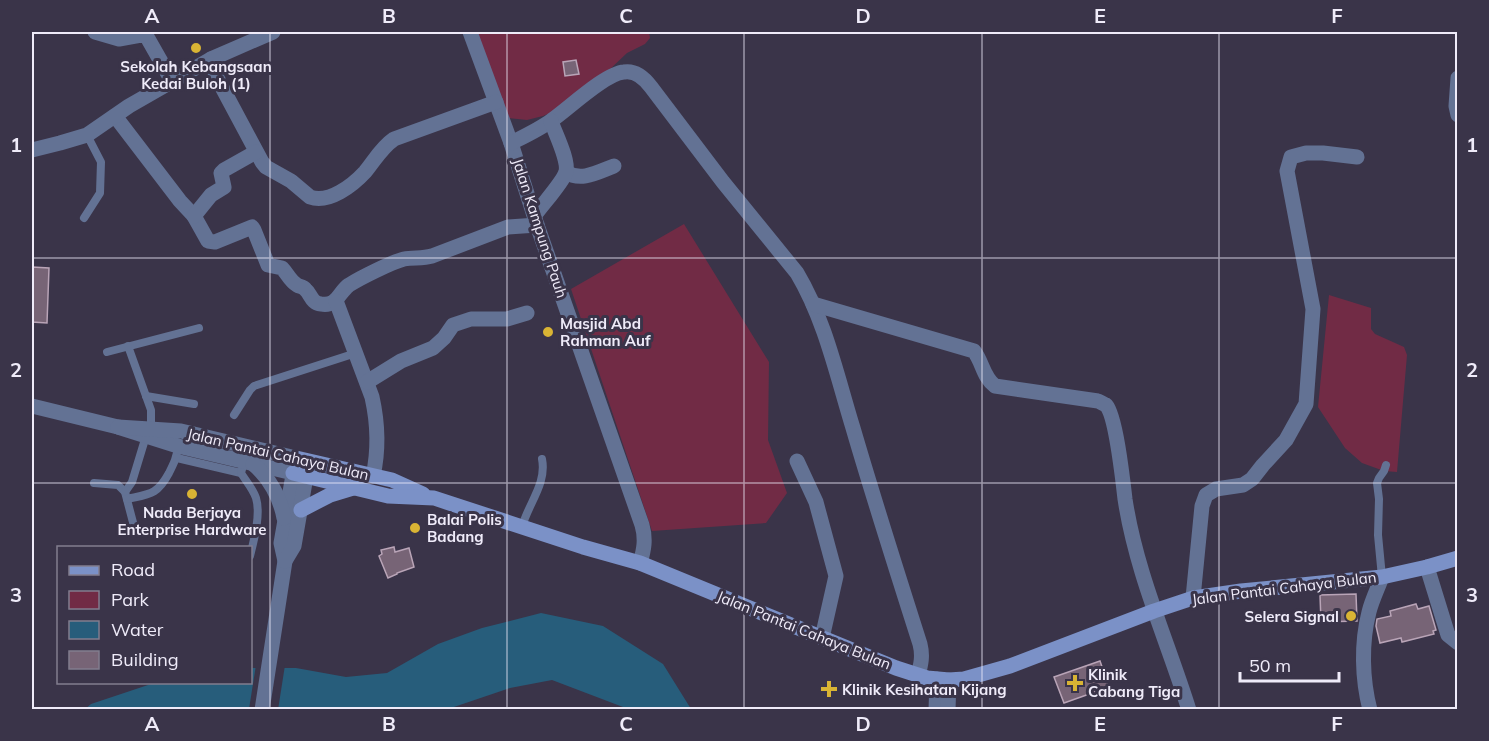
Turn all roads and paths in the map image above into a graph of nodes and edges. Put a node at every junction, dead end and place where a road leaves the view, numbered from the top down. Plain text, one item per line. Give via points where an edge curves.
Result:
1 (95, 32) edge
2 (273, 32) edge
3 (470, 32) edge
4 (211, 59) junction
5 (1458, 78) edge
6 (172, 81) junction
7 (496, 102) junction
8 (1458, 115) edge
9 (115, 116) junction
10 (551, 121) junction
11 (87, 135) junction
12 (511, 143) junction
13 (32, 150) edge
14 (256, 152) junction
15 (1356, 157) dead end
16 (614, 166) dead end
17 (566, 172) junction
18 (194, 216) junction
19 (84, 218) dead end
20 (536, 220) junction
21 (336, 301) junction
22 (813, 304) junction
23 (527, 313) dead end
24 (199, 328) dead end
25 (128, 346) junction
26 (107, 352) dead end
27 (356, 353) junction
28 (367, 382) junction
29 (146, 396) junction
30 (194, 404) dead end
31 (32, 406) edge
32 (234, 416) dead end
33 (148, 433) junction
34 (177, 452) junction
35 (542, 459) dead end
36 (797, 461) dead end
37 (1386, 465) dead end
38 (246, 466) junction
39 (301, 467) junction
40 (372, 476) junction
41 (94, 483) dead end
42 (362, 490) junction
43 (126, 495) junction
44 (428, 498) junction
45 (301, 510) junction
46 (285, 524) junction
47 (522, 527) junction
48 (135, 530) dead end
49 (252, 548) edge
50 (1458, 558) edge
51 (285, 561) junction
52 (640, 563) junction
53 (1427, 567) junction
54 (1382, 577) junction
55 (1193, 598) junction
56 (1154, 611) junction
57 (822, 638) junction
58 (1458, 643) edge
59 (918, 676) junction
60 (943, 679) junction
61 (262, 710) edge
62 (936, 710) edge
63 (948, 710) edge
64 (1190, 710) edge
65 (1370, 710) edge

1 - 6 street via 118,39 145,35
2 - 4 street
3 - 7 street, Jalan Kampung Pauh
4 - 6 street
4 - 14 street
5 - 8 street
6 - 9 street
7 - 12 street, Jalan Kampung Pauh
7 - 14 street via 394,139 358,178 327,198 310,197 266,167
9 - 11 street
9 - 18 street
10 - 12 street
10 - 17 street
10 - 22 street via 613,74 626,71 645,79 797,273
11 - 13 street
11 - 19 lane via 101,162 100,193
12 - 20 street, Jalan Kampung Pauh
14 - 18 street via 221,173 224,187 211,195
15 - 55 street via 1306,153 1291,157 1287,171 1313,309 1306,404 1286,440 1252,479 1206,495
16 - 17 street via 580,177
17 - 20 street
18 - 21 street via 209,242 252,227 268,265 282,268 316,303 327,305
20 - 21 street via 432,256 392,264 349,285
20 - 52 street, Jalan Kampung Pauh via 644,531
21 - 27 street
22 - 56 street via 974,351 988,381 995,386 1106,405 1116,433 1136,550
22 - 59 street via 920,644
23 - 28 street via 507,319 471,319 453,325 433,348 401,361
24 - 25 lane
25 - 26 lane
25 - 29 lane
27 - 28 street
27 - 32 lane via 254,386
28 - 40 street via 377,429
29 - 30 lane
29 - 33 lane via 151,410
31 - 33 street, Jalan Pantai Cahaya Bulan
33 - 34 street, Jalan Pantai Cahaya Bulan
33 - 39 street, Jalan Pantai Cahaya Bulan via 182,431
33 - 43 lane
34 - 38 street, Jalan Pantai Cahaya Bulan
34 - 43 lane via 165,481 156,490
35 - 47 lane via 541,484
36 - 57 street via 816,502 836,576
37 - 54 lane via 1377,483
38 - 39 street, Jalan Pantai Cahaya Bulan
38 - 46 street via 261,471 274,490
38 - 49 lane via 257,502
39 - 40 main road, Jalan Pantai Cahaya Bulan
39 - 42 main road, Jalan Pantai Cahaya Bulan
39 - 45 street
39 - 46 street
40 - 44 main road, Jalan Pantai Cahaya Bulan via 392,480
41 - 43 lane via 118,485
42 - 44 main road, Jalan Pantai Cahaya Bulan
42 - 45 main road via 341,491
43 - 48 lane
44 - 47 main road, Jalan Pantai Cahaya Bulan
45 - 51 street via 294,546
46 - 51 street via 281,543
47 - 52 main road, Jalan Pantai Cahaya Bulan
50 - 53 main road, Jalan Pantai Cahaya Bulan
51 - 61 street
52 - 57 main road, Jalan Pantai Cahaya Bulan
53 - 54 main road, Jalan Pantai Cahaya Bulan
53 - 58 street via 1448,634
54 - 55 main road, Jalan Pantai Cahaya Bulan
54 - 65 street via 1370,609 1364,645
55 - 56 main road, Jalan Pantai Cahaya Bulan
56 - 60 main road, Jalan Pantai Cahaya Bulan via 1010,666 964,679
56 - 64 street
57 - 59 main road, Jalan Pantai Cahaya Bulan
59 - 60 main road, Jalan Pantai Cahaya Bulan
60 - 62 street
60 - 63 street

